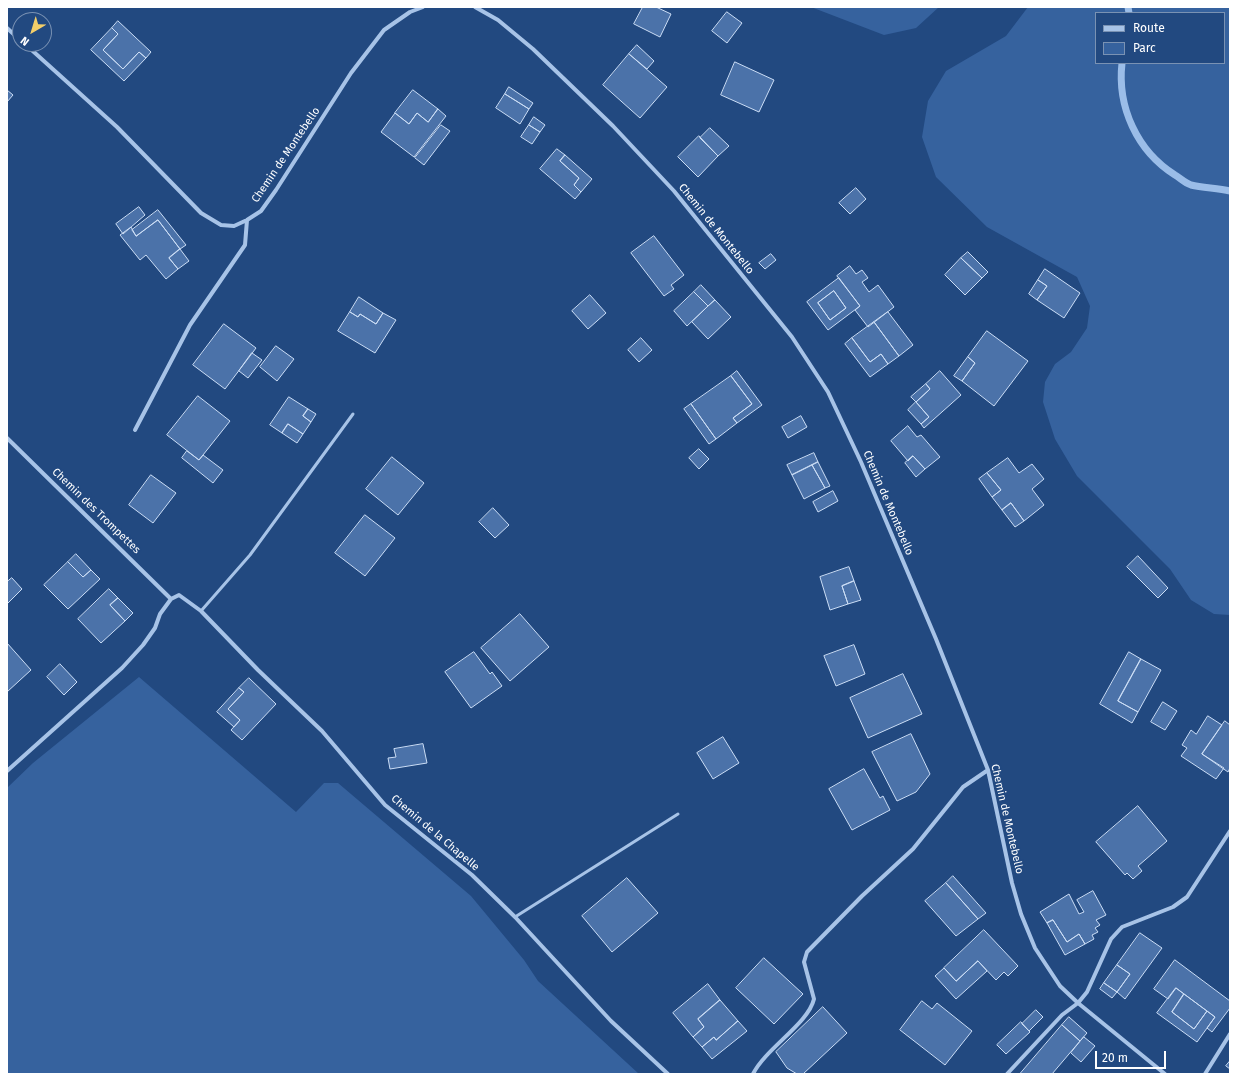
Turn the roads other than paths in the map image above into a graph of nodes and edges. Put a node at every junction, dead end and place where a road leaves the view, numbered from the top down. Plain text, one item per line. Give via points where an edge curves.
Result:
1 (423, 7) edge
2 (475, 7) edge
3 (34, 52) edge
4 (247, 220) junction
5 (353, 414) dead end
6 (135, 430) dead end
7 (7, 438) edge
8 (171, 598) junction
9 (200, 611) junction
10 (988, 770) junction
11 (7, 771) edge
12 (678, 814) dead end
13 (1230, 831) edge
14 (515, 917) junction
15 (1078, 1003) junction
16 (1230, 1034) edge
17 (668, 1074) edge
18 (753, 1074) edge
19 (1007, 1074) edge
20 (1165, 1074) edge
21 (1205, 1074) edge

1 - 4 street, Chemin de Montebello via 410,12 384,30 351,73 261,211
2 - 10 street, Chemin de Montebello via 498,20 533,49 613,126 674,191 792,337 828,392 861,462
3 - 4 street, Chemin de Montebello via 117,127 201,213 220,225 234,226
4 - 6 street via 245,244 190,325
5 - 9 lane via 250,555
7 - 8 street, Chemin des Trompettes
8 - 9 street, Chemin de la Chapelle via 179,595
8 - 11 street via 160,614 155,628 122,668
9 - 14 street, Chemin de la Chapelle via 322,731 385,805 472,875
10 - 15 street, Chemin de Montebello via 1021,914 1035,948 1060,986
10 - 18 street via 963,786 909,854 862,896 807,952 804,962 814,999 813,1004
12 - 14 lane
13 - 15 street via 1186,897 1173,907 1122,927 1111,938 1087,992
14 - 17 street, Chemin de la Chapelle via 611,1021
15 - 19 street via 1062,1015
15 - 20 street, Chemin de Montebello
16 - 21 street

